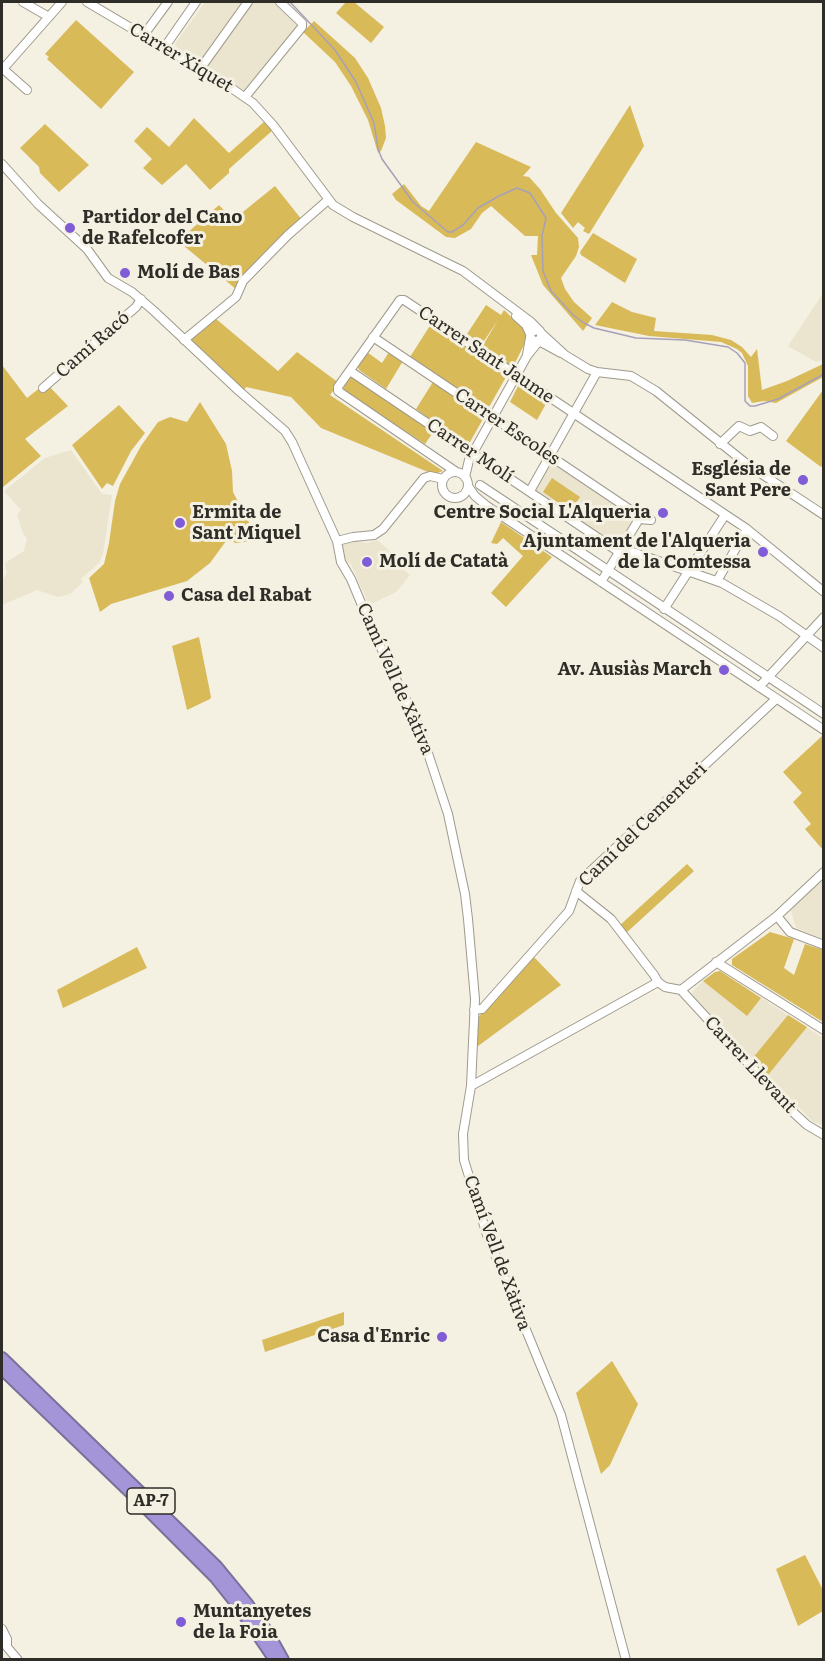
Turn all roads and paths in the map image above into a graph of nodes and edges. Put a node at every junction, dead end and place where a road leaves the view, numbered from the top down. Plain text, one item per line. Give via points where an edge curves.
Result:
1 (23, 2) edge
2 (62, 2) edge
3 (87, 2) edge
4 (168, 2) edge
5 (196, 2) edge
6 (202, 2) edge
7 (248, 2) edge
8 (280, 2) edge
9 (49, 17) junction
10 (174, 33) junction
11 (143, 36) junction
12 (164, 48) junction
13 (2, 69) edge
14 (200, 69) junction
15 (27, 90) dead end
16 (245, 97) junction
17 (2, 164) edge
18 (328, 200) junction
19 (141, 299) junction
20 (537, 336) junction
21 (373, 337) junction
22 (184, 340) junction
23 (350, 371) junction
24 (597, 372) junction
25 (515, 376) junction
26 (43, 388) dead end
27 (574, 413) junction
28 (493, 417) junction
29 (773, 436) dead end
30 (720, 444) junction
31 (550, 456) junction
32 (471, 457) junction
33 (456, 471) junction
34 (465, 477) junction
35 (443, 479) junction
36 (480, 485) dead end
37 (468, 486) junction
38 (530, 491) junction
39 (463, 495) junction
40 (487, 506) junction
41 (725, 515) junction
42 (824, 515) edge
43 (639, 519) junction
44 (651, 520) dead end
45 (747, 530) junction
46 (337, 542) junction
47 (620, 550) junction
48 (608, 570) junction
49 (688, 573) junction
50 (717, 581) junction
51 (601, 582) junction
52 (824, 592) edge
53 (664, 609) junction
54 (824, 617) edge
55 (806, 636) junction
56 (824, 648) edge
57 (768, 677) junction
58 (759, 687) junction
59 (776, 699) junction
60 (824, 714) edge
61 (824, 730) edge
62 (823, 873) edge
63 (576, 891) junction
64 (777, 916) junction
65 (824, 945) edge
66 (716, 962) junction
67 (657, 982) junction
68 (681, 990) junction
69 (474, 1010) junction
70 (824, 1030) edge
71 (471, 1086) junction
72 (824, 1135) edge
73 (2, 1358) edge
74 (2, 1370) edge
75 (2, 1629) edge
76 (18, 1659) edge
77 (275, 1659) edge
78 (283, 1659) edge
79 (626, 1659) edge

1 - 9 street
2 - 9 street
3 - 11 street, Carrer Xiquet
4 - 11 street
5 - 10 street
6 - 10 street via 180,33
7 - 14 street
8 - 16 street via 302,27
9 - 13 street
10 - 12 street
11 - 12 street, Carrer Xiquet
12 - 14 street, Carrer Xiquet
13 - 15 street
14 - 16 street, Carrer Xiquet
16 - 18 street, Carrer Xiquet via 267,117
17 - 19 street, Camí Vell de Xàtiva via 81,243 108,278
18 - 20 street, Carrer Xiquet via 353,217 463,271 531,322
18 - 22 street via 243,281 236,297
19 - 22 street, Camí Vell de Xàtiva
19 - 26 street, Camí Racó via 136,308
20 - 24 street, Carrer Xiquet
20 - 25 street
21 - 23 street
21 - 25 street, Carrer Sant Jaume via 397,301 404,300
21 - 28 street, Carrer Escoles
22 - 46 street, Camí Vell de Xàtiva via 285,431
23 - 32 street, Carrer Molí
23 - 33 street via 338,387 340,394
24 - 27 street
24 - 30 street, Carrer Xiquet via 633,377 670,401
25 - 27 street, Carrer Sant Jaume
25 - 28 street
27 - 31 street
27 - 41 street, Carrer Sant Jaume
28 - 31 street, Carrer Escoles
28 - 32 street
29 - 30 street via 763,428 750,431 739,426
30 - 42 street, Carrer Xiquet
31 - 38 street
31 - 43 street, Carrer Escoles
32 - 33 street
32 - 34 street
32 - 38 street, Carrer Molí
33 - 34 street
33 - 35 street
34 - 37 street
35 - 39 street via 446,495
35 - 46 street via 424,478 374,535
36 - 48 street
37 - 39 street
37 - 40 street
38 - 47 street, Carrer Molí
39 - 40 street
40 - 51 street
41 - 45 street, Carrer Sant Jaume
41 - 49 street
43 - 44 street
43 - 47 street
45 - 50 street
45 - 52 street, Carrer Sant Jaume
46 - 69 street, Camí Vell de Xàtiva via 341,562 421,730 443,797 465,894
47 - 48 street
47 - 49 street, Carrer Molí
48 - 51 street
48 - 53 street
49 - 50 street, Carrer Molí
49 - 53 street
50 - 55 street, Carrer Molí
51 - 58 street
53 - 57 street
54 - 55 street
55 - 56 street, Carrer Molí
55 - 57 street
57 - 58 street
57 - 60 street
58 - 59 street
59 - 61 street
59 - 63 street, Camí del Cementeri via 580,881
62 - 64 street
63 - 67 street via 611,919
63 - 69 street, Camí del Cementeri via 569,911 482,1009
64 - 65 street via 790,932
64 - 66 street
66 - 68 street
66 - 70 street
67 - 68 street
67 - 71 street
68 - 72 street, Carrer Llevant via 795,1114
69 - 71 street, Camí Vell de Xàtiva
71 - 79 street, Camí Vell de Xàtiva via 462,1147 469,1179 572,1449
73 - 78 highway, AP-7 via 216,1566 248,1605
74 - 77 highway, AP-7 via 208,1570
75 - 76 street via 7,1647

